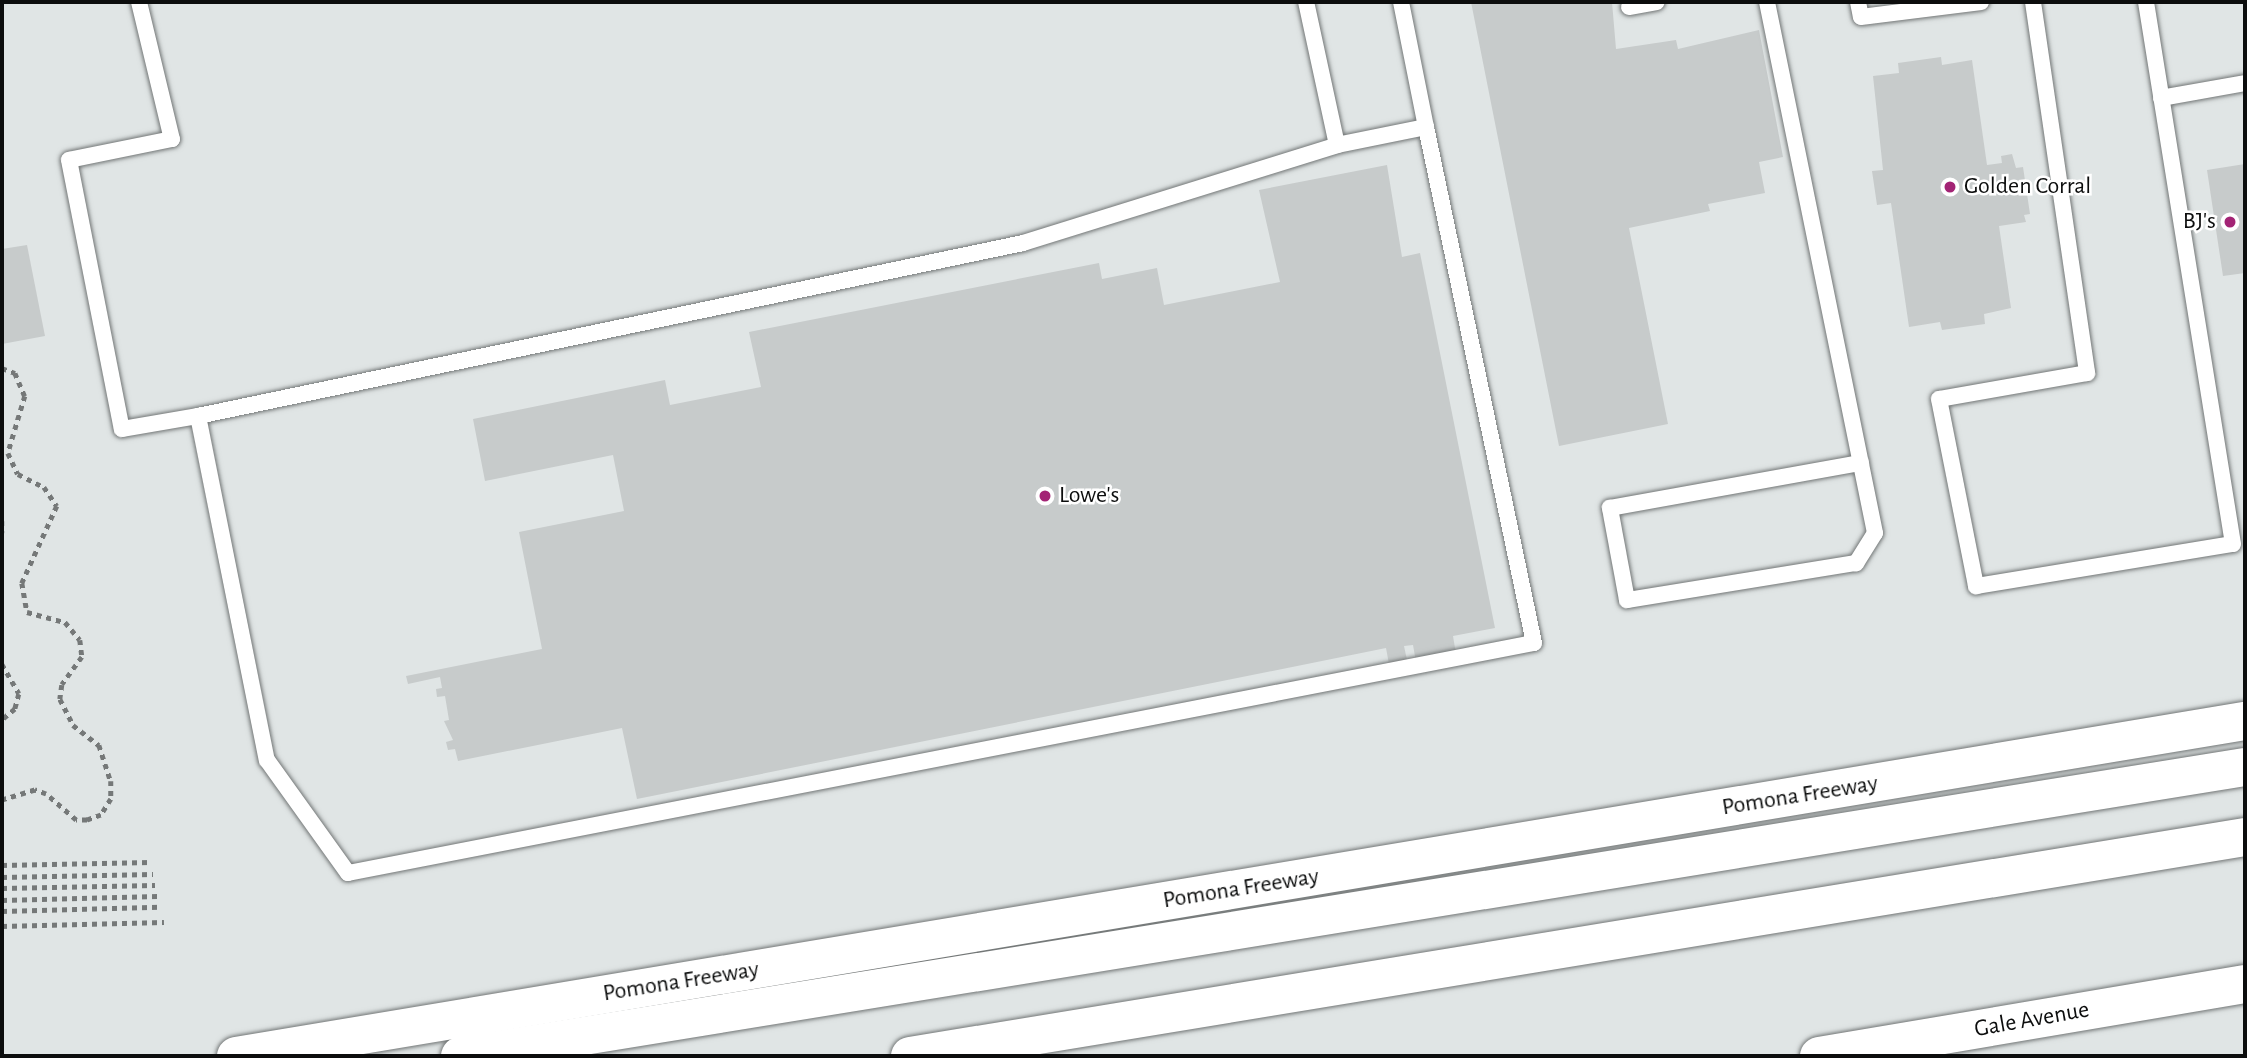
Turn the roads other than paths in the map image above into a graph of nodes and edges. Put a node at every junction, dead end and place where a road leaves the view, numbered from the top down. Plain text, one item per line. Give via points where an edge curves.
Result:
1 (139, 2) edge
2 (1306, 2) edge
3 (1401, 2) edge
4 (1657, 2) edge
5 (1767, 2) edge
6 (1858, 2) edge
7 (1981, 2) edge
8 (2033, 2) edge
9 (2146, 2) edge
10 (1629, 7) dead end
11 (2245, 83) edge
12 (2161, 98) junction
13 (1426, 127) junction
14 (1337, 145) junction
15 (198, 416) junction
16 (1861, 463) junction
17 (2239, 543) edge
18 (2245, 721) edge
19 (2245, 767) edge
20 (2245, 789) edge
21 (2245, 837) edge
22 (2245, 984) edge
23 (236, 1056) edge
24 (460, 1056) edge
25 (604, 1056) edge
26 (910, 1056) edge
27 (1819, 1056) edge

1 - 15 lane via 172,139 69,160 122,429
2 - 14 lane
3 - 13 lane
4 - 10 lane
5 - 16 lane
6 - 7 lane via 1861,17
8 - 17 lane via 2087,373 1939,399 1976,586
9 - 12 lane
11 - 12 lane
12 - 17 lane
13 - 14 lane
13 - 15 lane via 1534,643 348,873 267,760
14 - 15 lane via 1023,243
16 - 16 lane via 1875,533 1856,563 1627,600 1610,508
18 - 23 main road, Pomona Freeway
19 - 24 main road
20 - 25 main road
21 - 26 main road
22 - 27 main road, Gale Avenue

